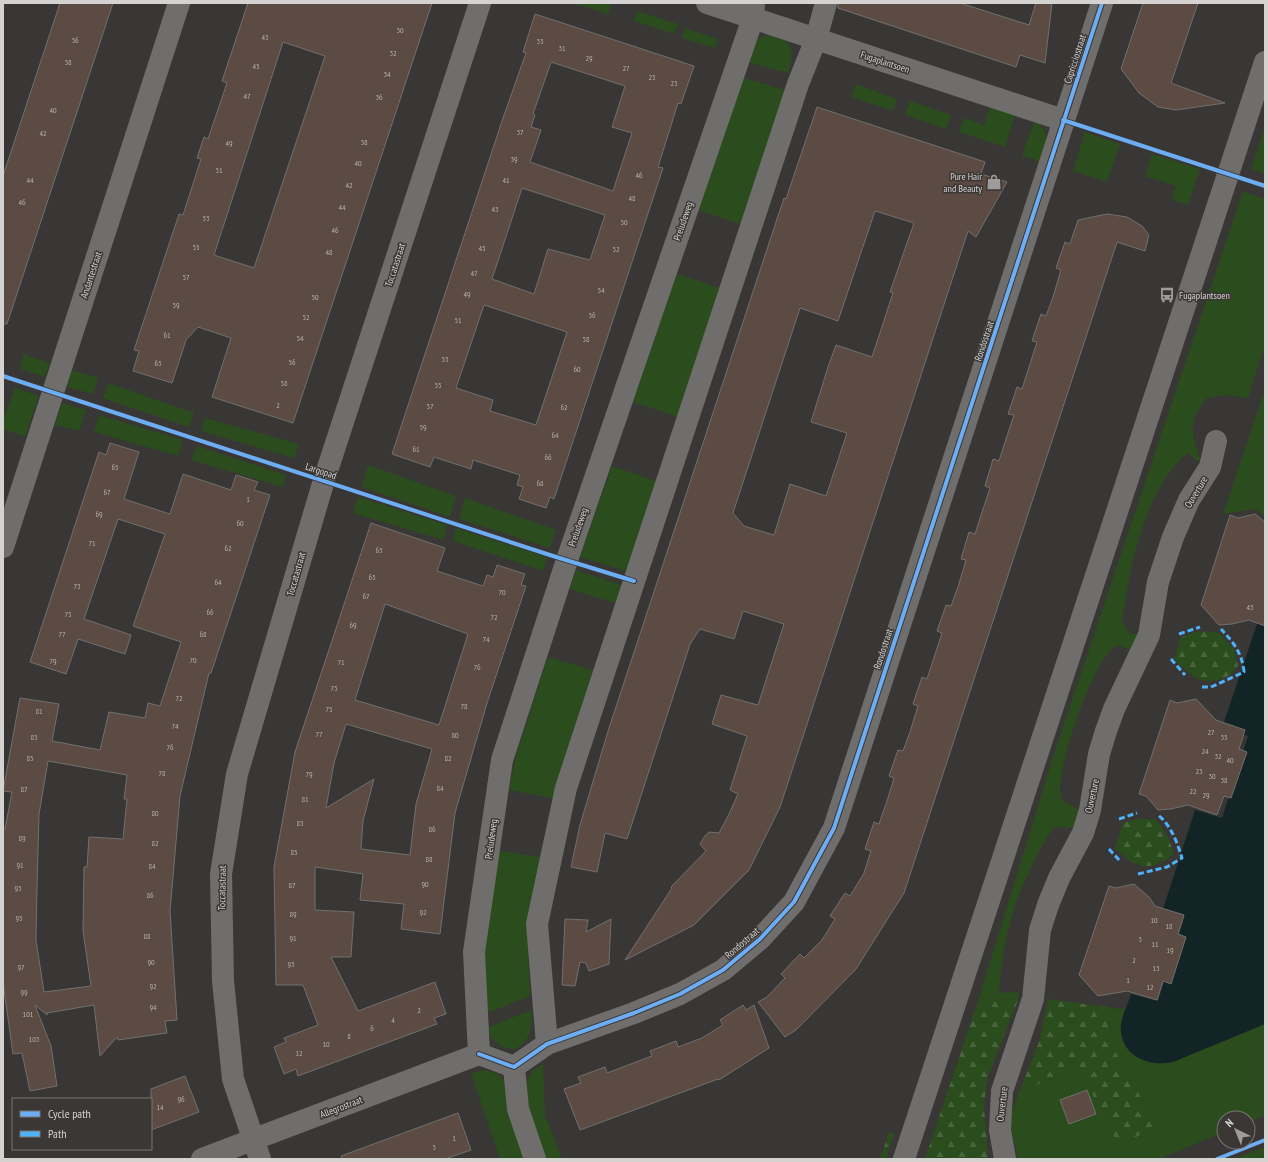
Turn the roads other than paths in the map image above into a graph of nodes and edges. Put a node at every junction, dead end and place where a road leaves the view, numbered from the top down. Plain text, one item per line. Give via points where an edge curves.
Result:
1 (179, 3) edge
2 (480, 3) edge
3 (707, 3) edge
4 (826, 3) edge
5 (1102, 3) edge
6 (754, 11) edge
7 (816, 39) junction
8 (1265, 62) edge
9 (1063, 120) junction
10 (1216, 441) dead end
11 (3, 547) edge
12 (547, 1044) junction
13 (479, 1054) junction
14 (514, 1067) junction
15 (257, 1149) edge
16 (202, 1159) edge
17 (535, 1159) edge
18 (904, 1159) edge
19 (1005, 1159) edge

1 - 11 street, Andantestraat
2 - 15 street, Toccatastraat via 324,480 237,774 221,874 223,981 233,1079
3 - 6 street, Fugaplantsoen
4 - 7 street
5 - 9 street, Capricciostraat
6 - 7 street, Fugaplantsoen
6 - 13 street, Preludeweg via 567,560 502,760 474,952
7 - 9 street, Fugaplantsoen
7 - 12 street via 798,84 566,788 537,924
8 - 18 street
9 - 12 street, Rondostraat via 1048,173 834,828 794,902 760,940 723,970 680,994
10 - 19 street, Ouverture via 1210,467 1189,500 1173,537 1158,582 1149,635 1106,731 1083,834 1059,878 1040,930 1033,999 1002,1091 1000,1130
12 - 14 street
13 - 14 street
13 - 15 street, Allegrostraat
14 - 17 street via 518,1109
15 - 16 street, Allegrostraat

